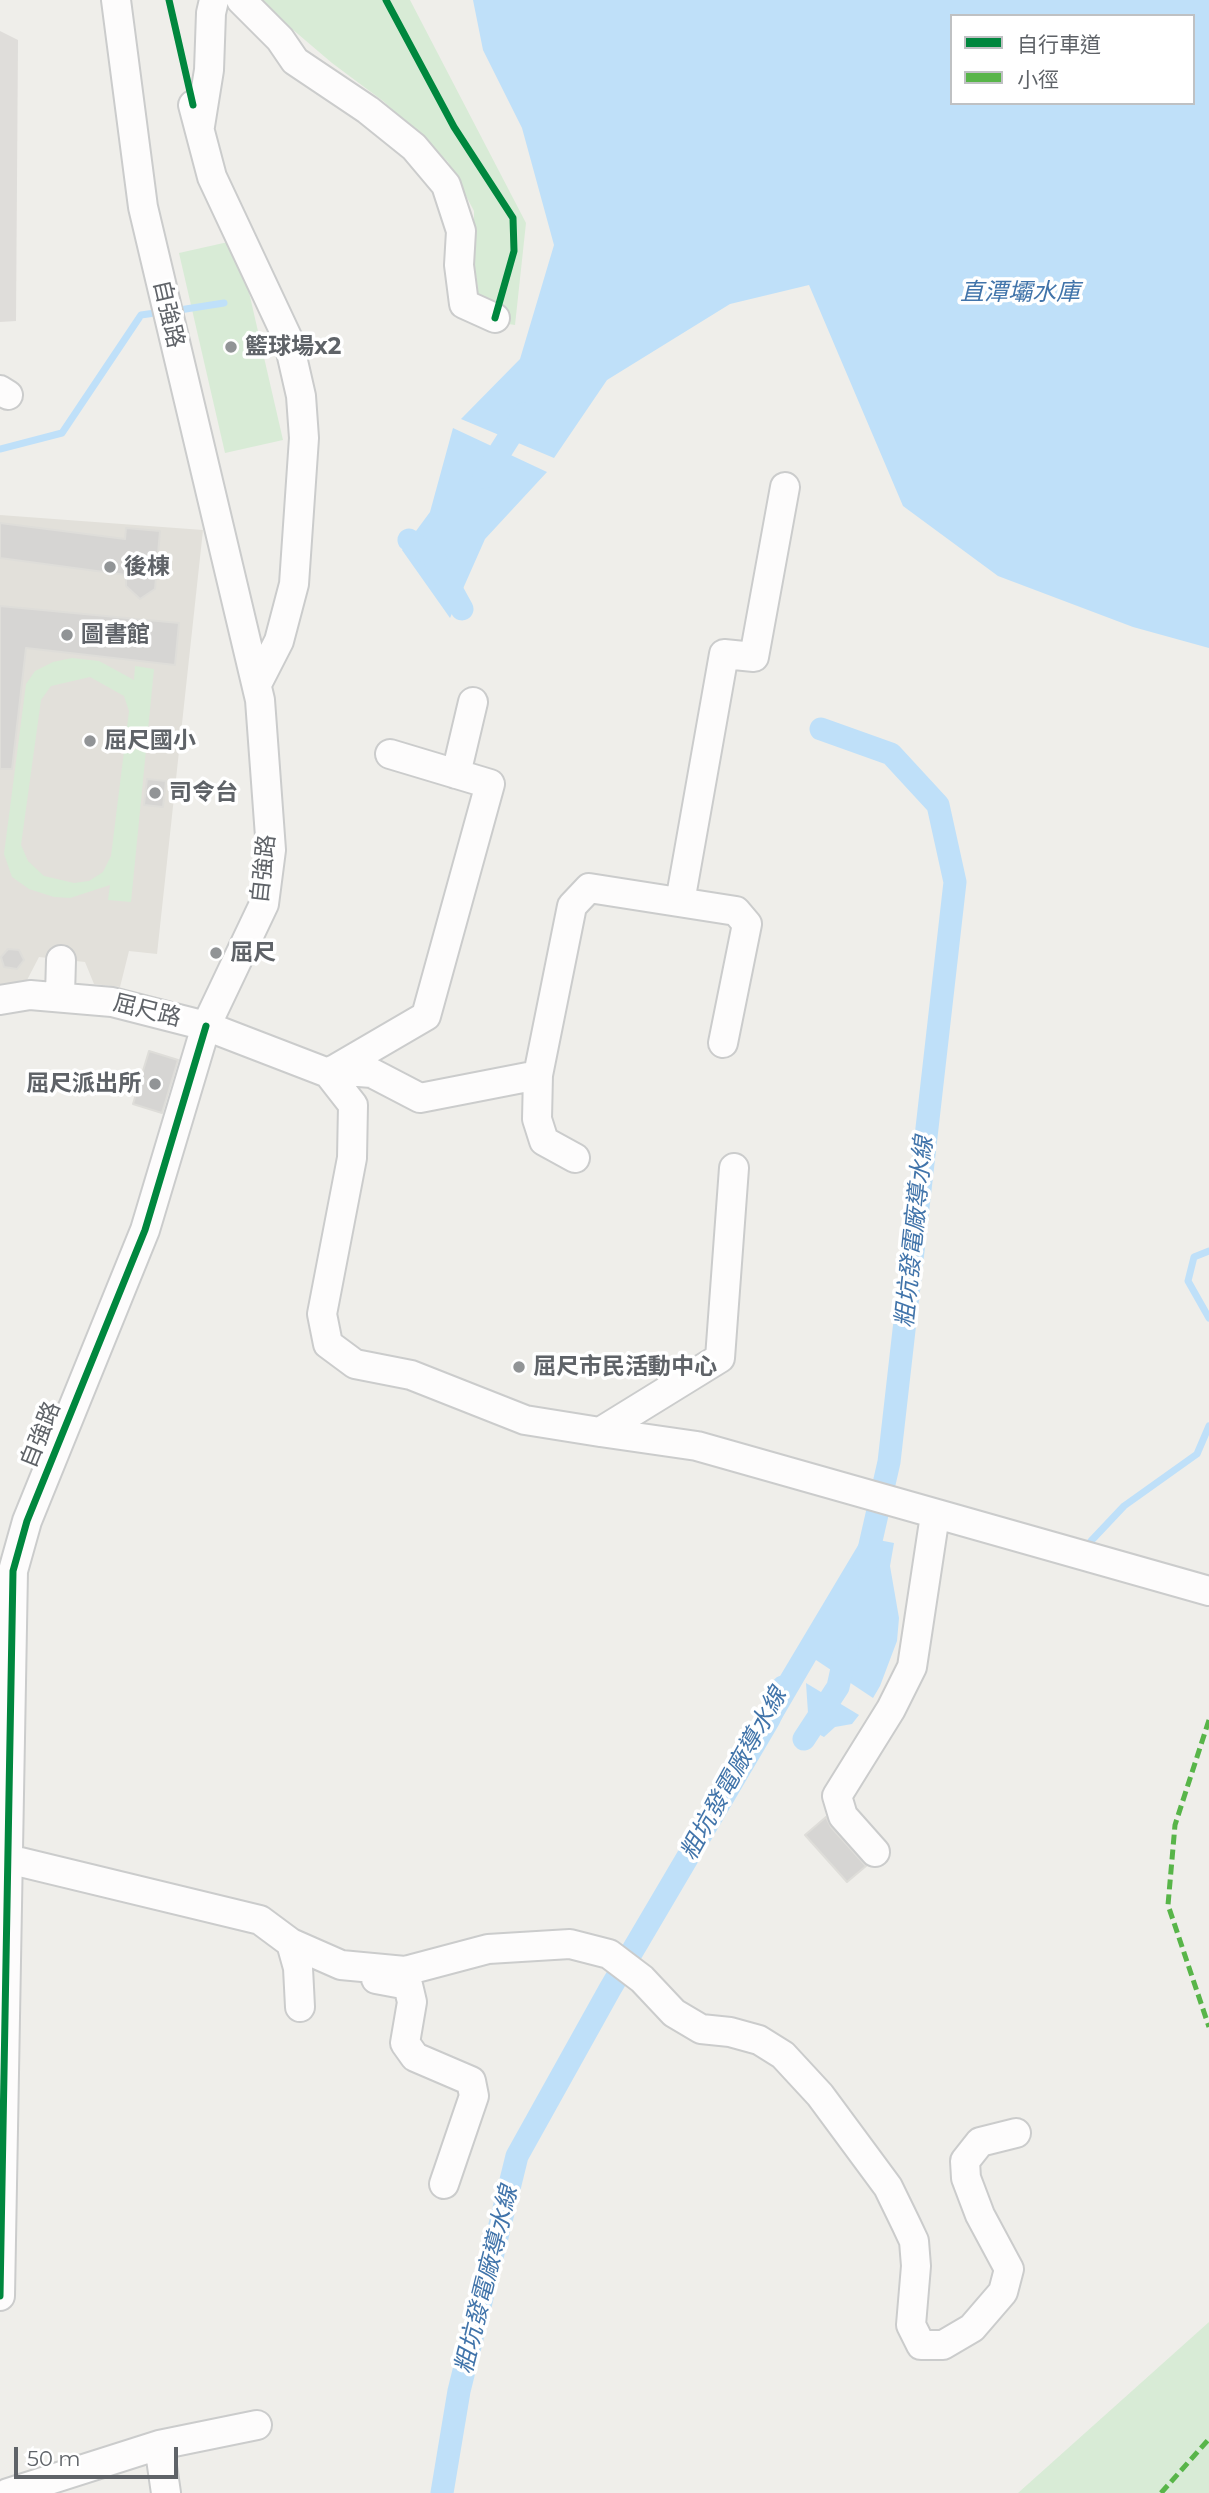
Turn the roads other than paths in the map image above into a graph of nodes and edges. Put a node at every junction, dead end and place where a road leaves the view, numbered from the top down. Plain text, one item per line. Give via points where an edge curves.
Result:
1 (116, 0) edge
2 (214, 0) edge
3 (241, 0) edge
4 (495, 318) dead end
5 (785, 487) dead end
6 (257, 684) junction
7 (473, 702) dead end
8 (390, 754) dead end
9 (456, 774) junction
10 (680, 902) junction
11 (61, 960) dead end
12 (60, 995) junction
13 (0, 1000) edge
14 (206, 1026) junction
15 (723, 1043) dead end
16 (330, 1072) junction
17 (538, 1075) junction
18 (575, 1158) dead end
19 (734, 1168) dead end
20 (600, 1432) junction
21 (935, 1515) junction
22 (1209, 1591) edge
23 (5, 1691) edge
24 (875, 1852) dead end
25 (4, 1858) edge
26 (291, 1943) junction
27 (341, 1965) junction
28 (300, 2007) dead end
29 (1016, 2133) dead end
30 (444, 2184) dead end
31 (0, 2296) edge
32 (257, 2425) dead end
33 (159, 2445) junction
34 (8, 2493) edge
35 (166, 2493) edge

1 - 6 street, 自強路 via 143,207
2 - 6 street via 209,70 196,117 212,177 288,340 301,397 304,438 293,583 279,641
3 - 4 street via 295,61 368,110 446,185 461,231 464,304
5 - 10 street via 754,657 724,654
6 - 14 street, 自強路 via 271,850 264,904
7 - 9 street
8 - 9 street
9 - 16 street via 490,784 426,1016
10 - 15 street via 736,911 747,924
10 - 17 street via 589,888 572,906
11 - 12 street
12 - 13 street, 屈尺路
12 - 14 street, 屈尺路 via 113,1002
14 - 16 street, 屈尺路
14 - 23 street, 自強路 via 145,1230 27,1521 13,1571
16 - 17 street via 372,1073 420,1098
16 - 20 street via 353,1105 352,1158 323,1302 328,1344 355,1364 411,1375 525,1420
17 - 18 street via 537,1119 544,1141
19 - 20 street via 720,1358
20 - 21 street via 697,1446
21 - 22 street
21 - 24 street via 912,1667 837,1796 843,1816
23 - 25 street, 自強路
25 - 26 street via 260,1920
25 - 31 street, 自強路
26 - 27 street
26 - 28 street
27 - 29 street via 405,1971 488,1949 570,1944 609,1954 642,1979 674,2013 701,2029 759,2040 783,2055 820,2095 888,2187 906,2224 914,2241 916,2266 911,2325 921,2345 943,2345 972,2328 1003,2292 1009,2269 979,2214 965,2161 980,2142
27 - 30 street via 379,1980 408,1985 412,2002 405,2043 415,2057 471,2081 474,2096
32 - 33 street
33 - 34 street
33 - 35 street

